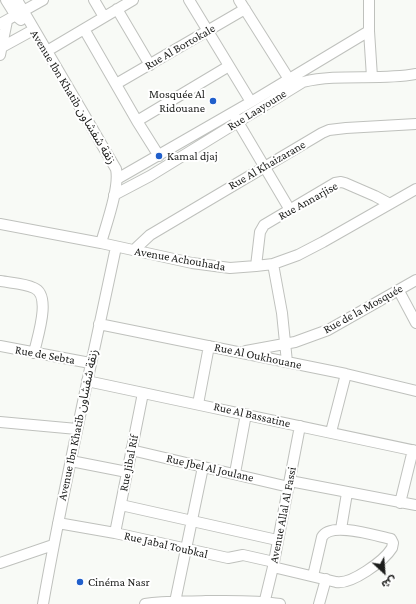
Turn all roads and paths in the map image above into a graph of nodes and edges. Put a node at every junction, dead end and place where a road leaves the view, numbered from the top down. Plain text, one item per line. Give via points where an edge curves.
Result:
1 (6, 0) edge
2 (17, 0) edge
3 (43, 0) edge
4 (94, 0) edge
5 (133, 0) edge
6 (190, 0) edge
7 (239, 0) edge
8 (369, 0) edge
9 (245, 9) junction
10 (117, 10) junction
11 (104, 17) junction
12 (12, 18) edge
13 (31, 26) junction
14 (84, 29) junction
15 (208, 31) junction
16 (369, 31) junction
17 (47, 50) junction
18 (1, 51) edge
19 (150, 65) junction
20 (229, 66) junction
21 (416, 74) edge
22 (372, 77) junction
23 (292, 83) junction
24 (116, 84) junction
25 (251, 102) junction
26 (235, 118) junction
27 (137, 121) junction
28 (416, 124) edge
29 (159, 156) junction
30 (263, 167) junction
31 (117, 179) junction
32 (416, 189) edge
33 (114, 195) junction
34 (390, 204) junction
35 (290, 210) junction
36 (0, 224) edge
37 (101, 243) junction
38 (116, 247) junction
39 (134, 250) junction
40 (273, 264) junction
41 (256, 266) junction
42 (416, 280) edge
43 (0, 281) edge
44 (399, 291) junction
45 (416, 323) edge
46 (100, 324) junction
47 (285, 345) junction
48 (0, 346) edge
49 (210, 346) junction
50 (240, 352) junction
51 (34, 353) junction
52 (287, 362) junction
53 (90, 363) junction
54 (346, 374) junction
55 (87, 381) junction
56 (416, 391) edge
57 (143, 393) junction
58 (198, 404) junction
59 (246, 414) junction
60 (0, 422) edge
61 (300, 426) junction
62 (77, 429) junction
63 (331, 432) junction
64 (131, 450) junction
65 (414, 450) edge
66 (71, 461) junction
67 (203, 467) junction
68 (127, 472) junction
69 (235, 473) junction
70 (289, 484) junction
71 (347, 493) junction
72 (400, 503) junction
73 (121, 505) junction
74 (416, 505) edge
75 (191, 522) junction
76 (58, 523) junction
77 (341, 529) junction
78 (115, 533) junction
79 (277, 540) junction
80 (53, 545) junction
81 (185, 550) junction
82 (0, 563) edge
83 (274, 564) junction
84 (313, 576) junction
85 (326, 579) junction
86 (175, 602) junction
87 (265, 603) edge
88 (43, 604) edge
89 (145, 604) edge
90 (280, 604) edge
91 (319, 604) edge

1 - 12 street
2 - 12 street
3 - 12 street
4 - 11 street
5 - 10 street
6 - 15 street
7 - 9 street
8 - 16 street
9 - 15 street, Rue Al Bortokale
9 - 23 street
10 - 11 street
10 - 19 street
11 - 14 street
12 - 13 street, Avenue Ibn Khatib زنقة شفشاون
12 - 18 street
13 - 17 street, Avenue Ibn Khatib زنقة شفشاون
13 - 18 street
14 - 17 street
14 - 24 street
15 - 19 street, Rue Al Bortokale
15 - 20 street
16 - 22 street
16 - 23 street
17 - 31 street, Avenue Ibn Khatib زنقة شفشاون via 113,162
19 - 24 street, Rue Al Bortokale
20 - 25 street
20 - 27 street
21 - 22 street, Rue Laayoune
22 - 23 street, Rue Laayoune
23 - 25 street
23 - 26 street, Rue Laayoune
24 - 27 street
25 - 26 street
26 - 29 street
26 - 30 street
26 - 33 street, Rue Laayoune via 150,176
27 - 29 street
28 - 30 street, Rue Al Khaizarane via 329,130
29 - 31 street
30 - 35 street
30 - 39 street, Rue Al Khaizarane via 150,235
31 - 33 street, Avenue Ibn Khatib زنقة شفشاون
32 - 34 street, Avenue Achouhada
33 - 37 street, Avenue Ibn Khatib زنقة شفشاون
34 - 35 street, Rue Annarjise via 338,182
34 - 40 street, Avenue Achouhada via 298,255
35 - 41 street, Rue Annarjise via 262,228
36 - 37 street, Avenue Achouhada
37 - 38 street, Avenue Achouhada
38 - 39 street, Avenue Achouhada
38 - 46 street, Avenue Ibn Khatib زنقة شفشاون
39 - 41 street, Avenue Achouhada via 208,266
40 - 41 street, Avenue Achouhada
40 - 47 street
42 - 44 street, Rue de la Mosquée
43 - 51 street via 34,287 42,297 43,307
44 - 45 street
44 - 47 street, Rue de la Mosquée via 338,325
46 - 49 street, Rue Al Oukhouane
46 - 53 street, Avenue Ibn Khatib زنقة شفشاون
47 - 50 street, Rue de la Mosquée
47 - 52 street
48 - 51 street, Rue de Sebta
49 - 50 street, Rue Al Oukhouane
49 - 58 street
50 - 52 street, Rue Al Oukhouane
51 - 53 street, Rue de Sebta
52 - 54 street, Rue Al Oukhouane
53 - 55 street, Avenue Ibn Khatib زنقة شفشاون
54 - 56 street, Rue Al Oukhouane
54 - 63 street
55 - 57 street, Rue Al Bassatine
55 - 62 street, Avenue Ibn Khatib زنقة شفشاون
57 - 58 street, Rue Al Bassatine
57 - 64 street, Rue Jibal Rif
58 - 59 street, Rue Al Bassatine
59 - 61 street, Rue Al Bassatine
59 - 69 street
60 - 62 street
61 - 63 street, Rue Al Bassatine
61 - 70 street, Avenue Allal Al Fassi
62 - 66 street, Avenue Ibn Khatib زنقة شفشاون
63 - 65 street, Rue Al Bassatine
64 - 67 street, Rue Jbel Al Joulane
64 - 68 street, Rue Jibal Rif
65 - 72 street
66 - 68 street
66 - 76 street, Avenue Ibn Khatib زنقة شفشاون
67 - 69 street, Rue Jbel Al Joulane
67 - 75 street
68 - 73 street, Rue Jibal Rif
69 - 70 street, Rue Jbel Al Joulane
70 - 71 street, Rue Jbel Al Joulane
70 - 79 street, Avenue Allal Al Fassi
71 - 72 street, Rue Jbel Al Joulane
71 - 77 street
72 - 74 street, Rue Jbel Al Joulane
73 - 75 street
73 - 78 street, Rue Jibal Rif
75 - 79 street
75 - 81 street
76 - 78 street, Rue Jabal Toubkal
76 - 80 street, Avenue Ibn Khatib زنقة شفشاون
77 - 84 street via 323,534
77 - 85 street, Rue Jabal Toubkal via 391,539 392,548 382,561 348,580 339,583
78 - 81 street, Rue Jabal Toubkal
79 - 83 street, Avenue Allal Al Fassi
80 - 82 street
80 - 88 street, Avenue Ibn Khatib زنقة شفشاون
81 - 83 street, Rue Jabal Toubkal via 228,558 243,555
81 - 86 street
83 - 84 street, Rue Jabal Toubkal
83 - 87 street, Avenue Allal Al Fassi
84 - 85 street, Rue Jabal Toubkal
85 - 91 street
86 - 87 street
86 - 89 street
87 - 90 street

